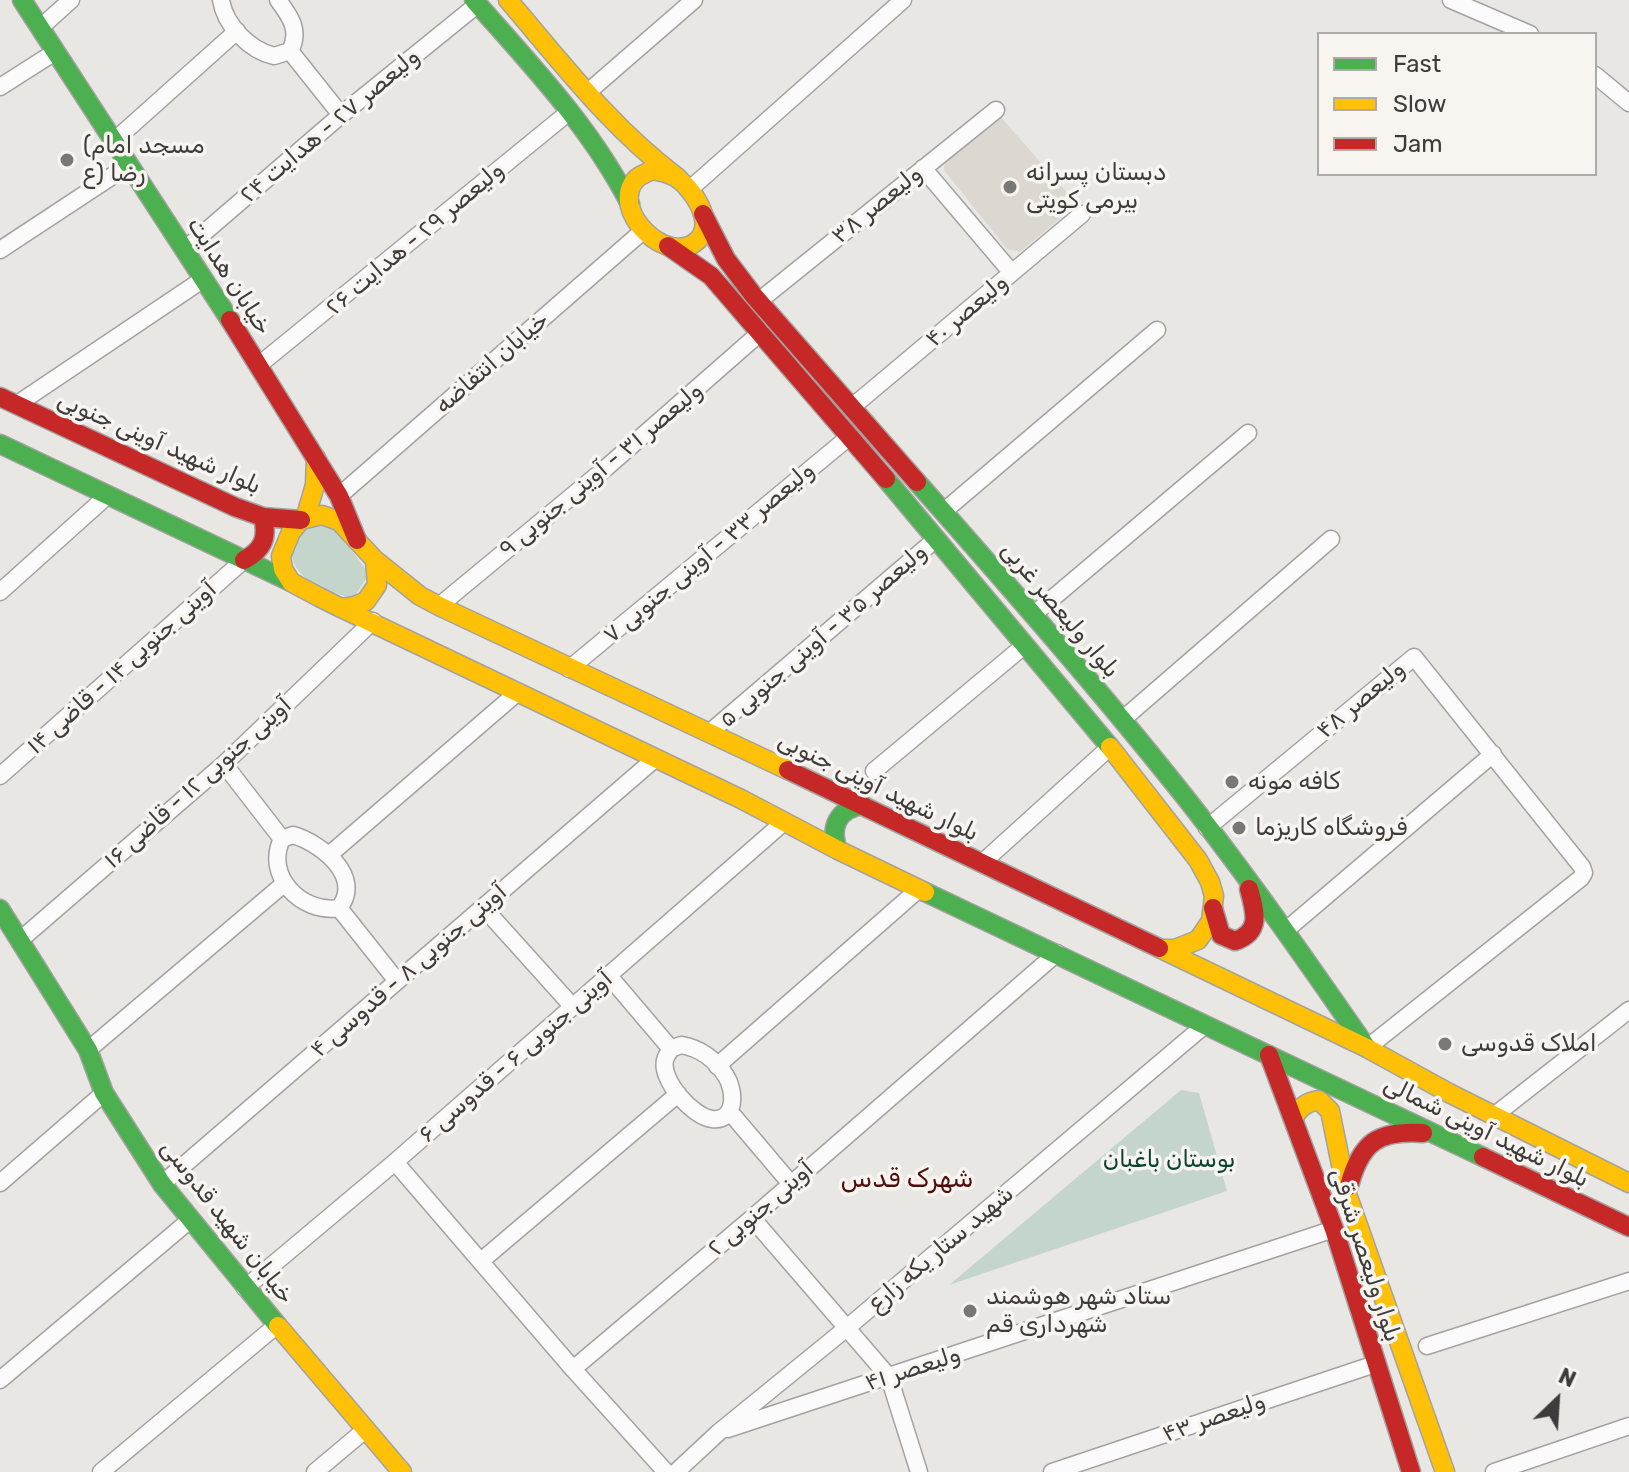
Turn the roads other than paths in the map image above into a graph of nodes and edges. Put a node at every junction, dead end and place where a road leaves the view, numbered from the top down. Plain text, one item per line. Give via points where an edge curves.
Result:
1 (22, 0) edge
2 (71, 0) edge
3 (221, 0) edge
4 (278, 0) edge
5 (508, 0) edge
6 (694, 0) edge
7 (903, 0) edge
8 (1451, 0) edge
9 (476, 2) edge
10 (40, 28) junction
11 (237, 31) junction
12 (1525, 32) edge
13 (290, 51) junction
14 (55, 52) junction
15 (1597, 77) edge
16 (0, 87) edge
17 (588, 92) junction
18 (1629, 103) edge
19 (996, 110) dead end
20 (569, 112) junction
21 (341, 115) junction
22 (114, 141) junction
23 (129, 165) junction
24 (923, 168) junction
25 (684, 183) junction
26 (630, 204) junction
27 (703, 214) junction
28 (1082, 214) dead end
29 (644, 230) junction
30 (668, 246) junction
31 (0, 250) edge
32 (184, 250) junction
33 (1012, 273) junction
34 (202, 280) junction
35 (759, 301) junction
36 (1157, 330) dead end
37 (761, 332) junction
38 (259, 365) junction
39 (8, 401) edge
40 (852, 407) junction
41 (1248, 433) dead end
42 (849, 437) junction
43 (0, 444) edge
44 (316, 458) junction
45 (107, 496) junction
46 (339, 496) junction
47 (943, 512) junction
48 (263, 517) junction
49 (303, 519) junction
50 (936, 539) junction
51 (1331, 539) dead end
52 (357, 540) junction
53 (244, 560) junction
54 (375, 560) junction
55 (291, 582) junction
56 (0, 592) edge
57 (420, 596) junction
58 (439, 606) junction
59 (341, 608) junction
60 (1034, 614) junction
61 (373, 621) junction
62 (394, 632) junction
63 (1025, 645) junction
64 (569, 669) junction
65 (518, 692) junction
66 (1122, 720) junction
67 (709, 733) junction
68 (1110, 747) junction
69 (1493, 754) junction
70 (656, 758) junction
71 (224, 764) junction
72 (874, 771) dead end
73 (0, 776) edge
74 (863, 805) junction
75 (784, 822) junction
76 (1207, 828) junction
77 (282, 839) junction
78 (838, 850) junction
79 (329, 855) junction
80 (982, 863) junction
81 (1242, 870) junction
82 (285, 883) junction
83 (919, 889) junction
84 (483, 907) junction
85 (339, 908) junction
86 (1213, 908) junction
87 (0, 909) edge
88 (1285, 931) junction
89 (19, 941) junction
90 (1161, 949) junction
91 (1057, 953) junction
92 (609, 976) junction
93 (397, 981) junction
94 (573, 1007) junction
95 (1629, 1010) edge
96 (1205, 1025) junction
97 (1367, 1048) junction
98 (671, 1049) junction
99 (88, 1050) junction
100 (1269, 1055) junction
101 (717, 1066) junction
102 (104, 1093) junction
103 (678, 1094) junction
104 (730, 1112) junction
105 (1495, 1115) junction
106 (1293, 1119) junction
107 (1434, 1134) junction
108 (395, 1162) junction
109 (0, 1183) edge
110 (1629, 1183) edge
111 (162, 1184) junction
112 (791, 1184) junction
113 (1347, 1194) junction
114 (752, 1218) junction
115 (190, 1220) junction
116 (1629, 1227) edge
117 (1334, 1229) junction
118 (481, 1261) junction
119 (1629, 1281) edge
120 (245, 1288) junction
121 (277, 1325) junction
122 (848, 1327) junction
123 (1427, 1346) dead end
124 (1375, 1364) junction
125 (573, 1369) junction
126 (889, 1377) junction
127 (0, 1380) edge
128 (1629, 1426) edge
129 (365, 1430) junction
130 (719, 1432) junction
131 (1088, 1466) edge
132 (101, 1472) edge
133 (315, 1472) edge
134 (402, 1472) edge
135 (666, 1472) edge
136 (676, 1472) edge
137 (919, 1472) edge
138 (1052, 1472) edge
139 (1411, 1472) edge
140 (1445, 1472) edge
141 (1494, 1472) edge

1 - 10 main road, خیابان هدایت
2 - 10 street
3 - 11 street
4 - 13 street via 294,25
5 - 17 main road
6 - 17 street
7 - 25 street
8 - 12 street
9 - 20 main road
9 - 21 street, ولیعصر ۲۷ - هدایت ۲۴
10 - 14 main road, خیابان هدایت
11 - 13 street via 265,54
11 - 22 street
13 - 21 street
14 - 16 street
14 - 22 main road, خیابان هدایت
15 - 18 street
17 - 25 main road via 648,157
19 - 24 street, ولیعصر ۳۸
20 - 26 main road via 618,178
20 - 38 street, ولیعصر ۲۹ - هدایت ۲۶
21 - 32 street, ولیعصر ۲۷ - هدایت ۲۴
22 - 23 main road, خیابان هدایت
23 - 31 street
23 - 32 main road, خیابان هدایت
24 - 33 street
24 - 35 street, ولیعصر ۳۸
25 - 26 main road via 665,172 640,173 629,191
25 - 27 main road
26 - 29 main road
27 - 30 main road via 704,227 693,245
27 - 35 main road, بلوار ولیعصر غربی via 726,259
28 - 33 street, ولیعصر ۴۰
29 - 30 main road
29 - 46 street, خیابان انتفاضه
30 - 37 main road, بلوار ولیعصر غربی via 711,276
32 - 34 main road, خیابان هدایت
33 - 40 street, ولیعصر ۴۰
34 - 38 main road, خیابان هدایت
34 - 39 street
35 - 40 main road, بلوار ولیعصر غربی
36 - 47 street
37 - 42 main road, بلوار ولیعصر غربی
37 - 58 street, ولیعصر ۳۱ - آوینی جنوبی ۹
38 - 44 main road, خیابان هدایت
39 - 48 main road, بلوار شهید آوینی جنوبی
40 - 47 main road, بلوار ولیعصر غربی
41 - 60 street
42 - 50 main road, بلوار ولیعصر غربی
42 - 64 street, ولیعصر ۳۳ - آوینی جنوبی ۷
43 - 45 main road
44 - 46 main road, خیابان هدایت
44 - 49 main road via 315,485
45 - 53 main road
45 - 56 street
46 - 52 main road, خیابان هدایت
47 - 60 main road, بلوار ولیعصر غربی
48 - 49 main road, بلوار شهید آوینی جنوبی
48 - 53 main road via 266,541 260,553
49 - 52 main road via 322,515 339,521
49 - 55 main road via 281,556
50 - 63 main road, بلوار ولیعصر غربی
50 - 67 street, ولیعصر ۳۵ - آوینی جنوبی ۵
51 - 66 street
52 - 54 main road
53 - 55 main road
53 - 73 street, آوینی جنوبی ۱۴ - قاضی ۱۴
54 - 57 main road, بلوار شهید آوینی جنوبی
54 - 59 main road via 378,573 372,595
55 - 59 main road
57 - 58 main road, بلوار شهید آوینی جنوبی
57 - 62 main road via 394,603
58 - 64 main road, بلوار شهید آوینی جنوبی
59 - 61 main road
60 - 66 main road, بلوار ولیعصر غربی
61 - 62 main road
61 - 71 street, آوینی جنوبی ۱۲ - قاضی ۱۶
62 - 65 main road
63 - 68 main road, بلوار ولیعصر غربی
63 - 72 street
64 - 67 main road, بلوار شهید آوینی جنوبی
65 - 70 main road
65 - 79 street
66 - 76 main road, بلوار ولیعصر غربی
67 - 74 main road, بلوار شهید آوینی جنوبی
68 - 80 street
68 - 86 main road, بلوار ولیعصر غربی via 1202,869
69 - 76 street, ولیعصر ۴۸ via 1414,657
69 - 88 street
69 - 97 street, ولیعصر ۴۸ via 1584,873
70 - 75 main road
70 - 84 street, آوینی جنوبی ۸ - قدوسی ۴
71 - 77 street
71 - 89 street, آوینی جنوبی ۱۲ - قاضی ۱۶
74 - 78 main road via 838,815 832,833
74 - 80 main road, بلوار شهید آوینی جنوبی
75 - 78 main road
75 - 92 street, آوینی جنوبی ۶ - قدوسی ۶
76 - 81 main road, بلوار ولیعصر غربی
77 - 79 street via 305,838
77 - 82 street via 275,852
78 - 83 main road
79 - 85 street via 347,883
80 - 90 main road, بلوار شهید آوینی جنوبی
81 - 86 main road, بلوار ولیعصر غربی via 1256,909 1251,932 1227,940
81 - 88 main road, بلوار ولیعصر غربی
82 - 85 street via 309,904
82 - 99 street
83 - 91 main road
83 - 101 street
84 - 93 street, آوینی جنوبی ۸ - قدوسی ۴
84 - 94 street
85 - 93 street
86 - 90 main road via 1208,928 1194,944 1177,951
87 - 89 main road, خیابان شهید قدوسی
88 - 97 main road, بلوار ولیعصر غربی
89 - 99 main road, خیابان شهید قدوسی
90 - 97 main road, بلوار شهید آوینی جنوبی
91 - 96 main road
91 - 112 street, آوینی جنوبی ۲
92 - 94 street, آوینی جنوبی ۶ - قدوسی ۶
92 - 98 street
93 - 111 street, آوینی جنوبی ۸ - قدوسی ۴
94 - 108 street, آوینی جنوبی ۶ - قدوسی ۶
95 - 105 street
96 - 100 main road
96 - 122 street, شهید ستار یکه زارع
97 - 105 main road, بلوار شهید آوینی شمالی
98 - 101 street via 694,1047
98 - 103 street via 665,1071
99 - 102 main road, خیابان شهید قدوسی
100 - 106 main road, بلوار ولیعصر شرقی
100 - 107 main road, بلوار شهید آوینی شمالی
101 - 104 street via 732,1092
102 - 109 street
102 - 111 main road, خیابان شهید قدوسی
103 - 104 street via 702,1116 720,1118
103 - 118 street
104 - 112 street
105 - 110 main road, بلوار شهید آوینی شمالی
106 - 113 main road, بلوار ولیعصر شرقی via 1310,1101 1326,1104
106 - 117 main road, بلوار ولیعصر شرقی
107 - 113 main road via 1390,1133 1372,1141 1358,1153
107 - 116 main road, بلوار شهید آوینی شمالی
108 - 118 street
108 - 120 street, آوینی جنوبی ۶ - قدوسی ۶
111 - 115 main road, خیابان شهید قدوسی
112 - 114 street, آوینی جنوبی ۲
113 - 140 main road, بلوار ولیعصر شرقی
114 - 122 street
114 - 125 street, آوینی جنوبی ۲
115 - 120 main road, خیابان شهید قدوسی
115 - 127 street
117 - 124 main road, بلوار ولیعصر شرقی
117 - 126 street, ولیعصر ۴۱
118 - 125 street
119 - 123 street
120 - 121 main road, خیابان شهید قدوسی
121 - 129 main road, خیابان شهید قدوسی
121 - 132 street
122 - 126 street
122 - 130 street, شهید ستار یکه زارع
124 - 131 street, ولیعصر ۴۳
124 - 139 main road, بلوار ولیعصر شرقی
125 - 135 street
126 - 130 street, ولیعصر ۴۱
126 - 137 street
128 - 141 street
129 - 133 street
129 - 134 main road, خیابان شهید قدوسی
130 - 136 street, شهید ستار یکه زارع
131 - 138 street, ولیعصر ۴۳

